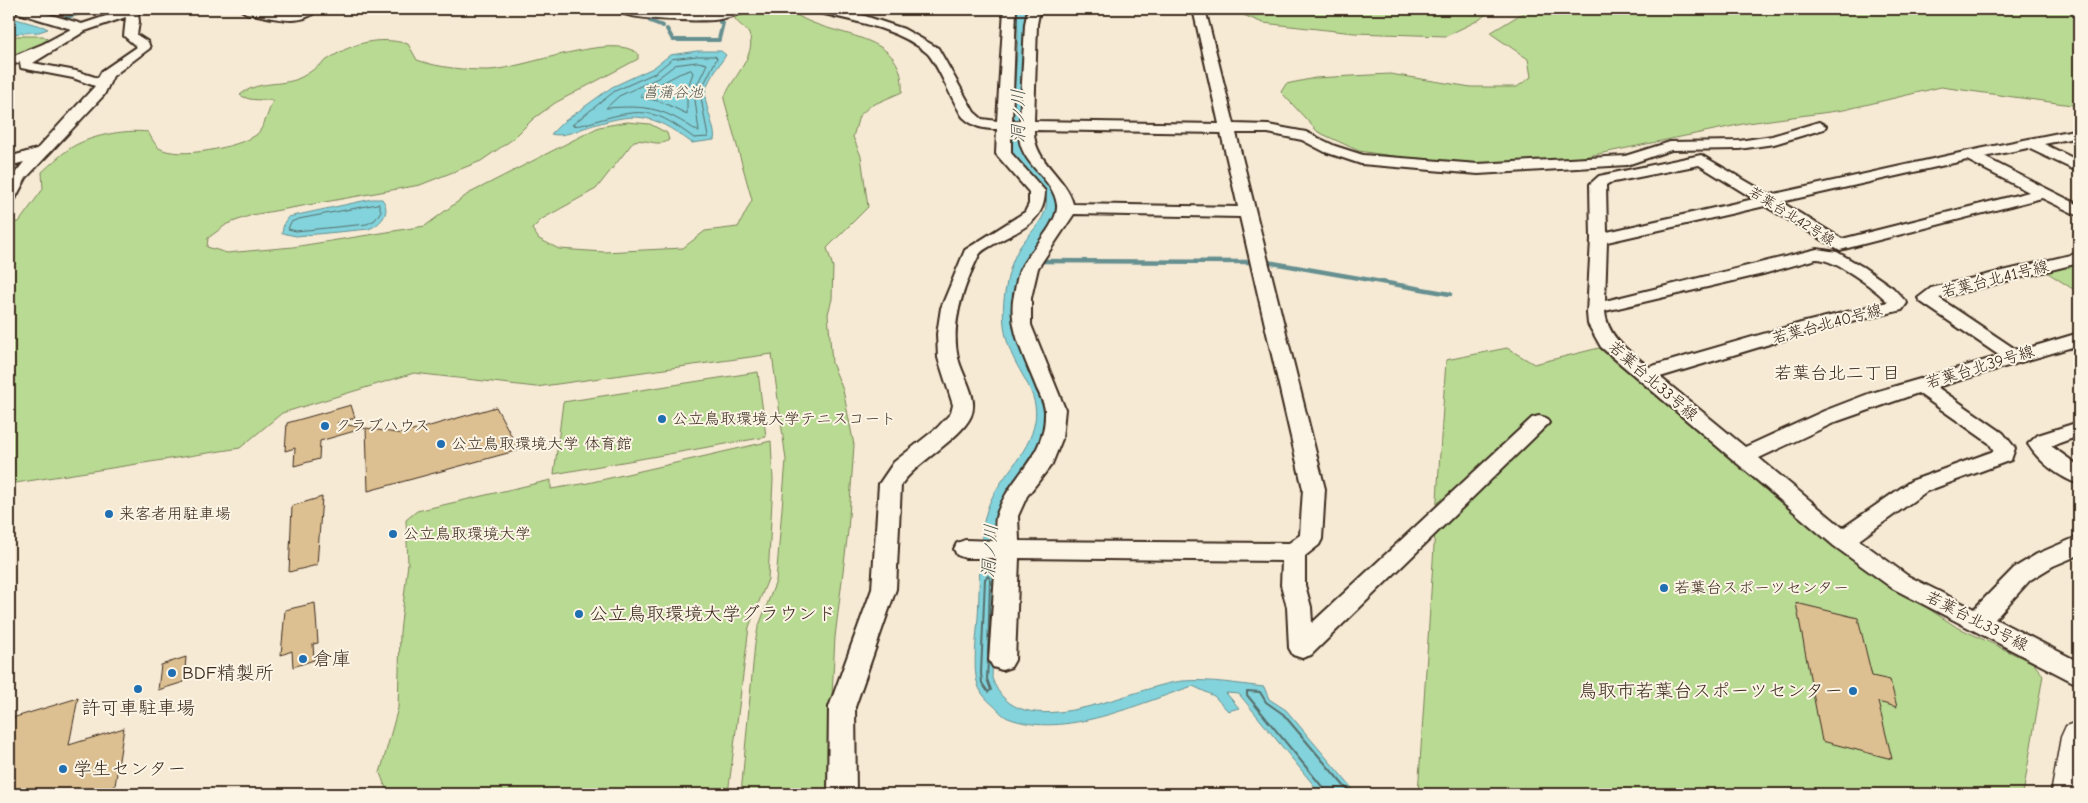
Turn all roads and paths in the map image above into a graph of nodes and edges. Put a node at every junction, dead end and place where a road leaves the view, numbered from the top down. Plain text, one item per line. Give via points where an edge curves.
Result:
1 (19, 9) edge
2 (246, 9) edge
3 (312, 9) edge
4 (620, 9) edge
5 (744, 9) edge
6 (819, 9) edge
7 (1010, 9) edge
8 (1034, 9) edge
9 (1199, 9) edge
10 (135, 10) edge
11 (850, 12) edge
12 (81, 28) junction
13 (46, 48) junction
14 (9, 62) edge
15 (102, 84) junction
16 (1004, 126) junction
17 (1028, 126) junction
18 (1819, 126) dead end
19 (1227, 127) junction
20 (2079, 133) edge
21 (2030, 144) junction
22 (42, 153) junction
23 (1969, 155) junction
24 (9, 162) edge
25 (2079, 167) edge
26 (2044, 193) junction
27 (9, 196) edge
28 (1769, 201) junction
29 (1066, 209) junction
30 (2079, 211) edge
31 (1247, 212) junction
32 (1599, 239) junction
33 (2079, 258) edge
34 (1597, 306) junction
35 (2079, 339) edge
36 (2014, 357) junction
37 (1645, 375) junction
38 (1920, 385) junction
39 (1539, 423) dead end
40 (2079, 429) edge
41 (1743, 457) junction
42 (2079, 476) edge
43 (1842, 540) junction
44 (2079, 546) edge
45 (965, 549) dead end
46 (1008, 550) junction
47 (1294, 552) junction
48 (1977, 622) junction
49 (1002, 660) dead end
50 (2079, 674) edge
51 (2079, 737) edge
52 (842, 794) edge
53 (2070, 794) edge

1 - 12 street
2 - 3 street via 292,16 303,15
4 - 5 street via 658,16 715,16
6 - 11 street
7 - 16 street
8 - 17 street
9 - 19 street
10 - 12 street
10 - 15 street via 130,36 144,48 107,74
11 - 16 street via 900,32 933,51 968,114 985,125
12 - 13 street
13 - 14 street
13 - 15 street via 25,62 27,67 76,75
15 - 22 street via 81,113
16 - 17 street
16 - 52 street via 1002,154 1037,191 1036,204 1032,215 973,250 950,308 946,334 948,358 963,405 961,415 902,467 890,484 884,589 842,707
17 - 19 street
17 - 29 street via 1028,150 1035,163 1061,189
18 - 19 street via 1774,140 1739,145 1670,146 1627,160 1478,169 1361,159 1330,149 1306,136 1268,129
19 - 31 street
20 - 21 street
21 - 23 street
21 - 25 street
22 - 24 street
22 - 27 street via 19,176
23 - 26 street
23 - 28 street
26 - 28 street, 若葉台北42号線 via 1840,245
26 - 30 street
28 - 32 street
28 - 32 street, 若葉台北42号線 via 1701,160 1604,179 1598,184
29 - 31 street
29 - 46 street via 1066,214 1029,268 1022,298 1022,325 1055,409 1052,439 1041,464 1018,492 1007,516
31 - 47 street via 1306,458 1315,481 1311,539
32 - 34 street, 若葉台北33号線
33 - 36 street, 若葉台北41号線 via 1937,292 1927,298
34 - 37 street, 若葉台北33号線 via 1597,324 1601,334
34 - 37 street, 若葉台北40号線 via 1699,285 1815,254 1837,260 1898,303
35 - 36 street, 若葉台北39号線
36 - 38 street, 若葉台北39号線
37 - 41 street, 若葉台北33号線
38 - 41 street, 若葉台北39号線 via 1831,416
38 - 43 street via 1996,438 2004,448 2004,455 1919,486
39 - 47 street via 1302,648 1299,606 1293,585
40 - 42 street via 2038,444 2045,453
41 - 43 street, 若葉台北33号線
43 - 48 street, 若葉台北33号線 via 1900,582
44 - 48 street via 2022,574
45 - 46 street
46 - 47 street
46 - 49 street
48 - 50 street, 若葉台北33号線
51 - 53 street

